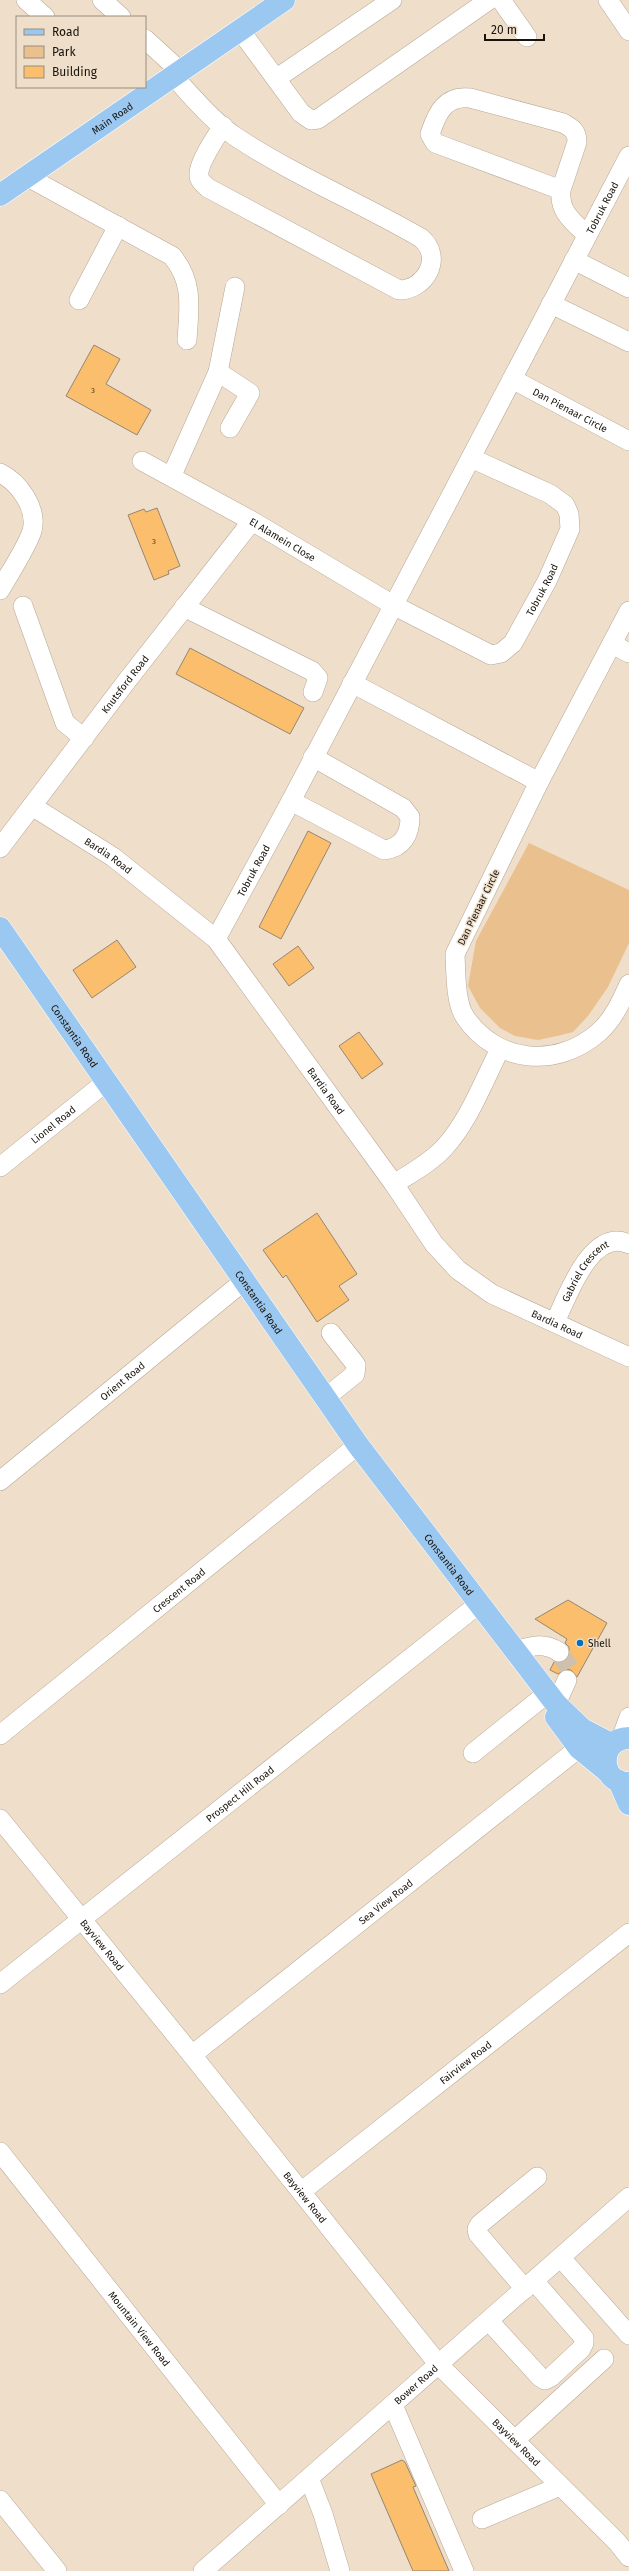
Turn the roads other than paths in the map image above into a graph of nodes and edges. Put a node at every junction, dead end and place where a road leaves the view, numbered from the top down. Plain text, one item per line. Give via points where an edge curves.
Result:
1 (26, 0) edge
2 (102, 0) edge
3 (284, 0) edge
4 (392, 0) edge
5 (489, 0) edge
6 (501, 0) edge
7 (608, 0) edge
8 (44, 16) edge
9 (120, 16) edge
10 (240, 30) junction
11 (629, 32) edge
12 (527, 37) dead end
13 (146, 40) edge
14 (177, 73) junction
15 (277, 78) junction
16 (223, 126) junction
17 (629, 156) edge
18 (26, 176) junction
19 (561, 190) junction
20 (0, 195) edge
21 (118, 226) junction
22 (586, 234) junction
23 (574, 260) junction
24 (235, 287) dead end
25 (629, 288) edge
26 (79, 300) dead end
27 (551, 304) junction
28 (187, 340) dead end
29 (629, 342) edge
30 (218, 372) junction
31 (512, 379) junction
32 (230, 428) dead end
33 (629, 441) edge
34 (471, 458) junction
35 (142, 461) dead end
36 (0, 473) edge
37 (172, 475) junction
38 (252, 521) junction
39 (0, 590) edge
40 (393, 605) junction
41 (23, 606) dead end
42 (184, 607) junction
43 (629, 611) edge
44 (612, 644) junction
45 (629, 653) edge
46 (352, 683) junction
47 (313, 692) dead end
48 (84, 738) junction
49 (313, 756) junction
50 (539, 782) junction
51 (291, 802) junction
52 (32, 806) junction
53 (0, 848) edge
54 (0, 928) edge
55 (216, 939) junction
56 (629, 984) edge
57 (500, 1049) junction
58 (106, 1082) junction
59 (0, 1167) edge
60 (394, 1184) junction
61 (629, 1244) edge
62 (244, 1282) junction
63 (556, 1322) junction
64 (331, 1333) dead end
65 (629, 1357) edge
66 (325, 1398) junction
67 (358, 1445) junction
68 (0, 1481) edge
69 (480, 1603) junction
70 (515, 1651) junction
71 (559, 1652) tunnel mouth
72 (568, 1680) dead end
73 (550, 1700) junction
74 (629, 1718) edge
75 (0, 1735) edge
76 (620, 1740) edge
77 (579, 1748) junction
78 (472, 1753) dead end
79 (618, 1778) edge
80 (629, 1804) edge
81 (0, 1819) edge
82 (81, 1918) junction
83 (629, 1933) edge
84 (0, 1984) edge
85 (192, 2055) junction
86 (0, 2152) edge
87 (537, 2177) dead end
88 (302, 2191) junction
89 (629, 2197) edge
90 (561, 2258) junction
91 (529, 2285) junction
92 (489, 2321) junction
93 (629, 2335) edge
94 (604, 2359) dead end
95 (439, 2365) junction
96 (393, 2405) junction
97 (515, 2440) junction
98 (309, 2478) junction
99 (560, 2486) junction
100 (0, 2500) edge
101 (279, 2505) junction
102 (482, 2519) dead end
103 (623, 2537) edge
104 (629, 2557) edge
105 (57, 2571) edge
106 (203, 2571) edge
107 (340, 2571) edge
108 (464, 2571) edge

1 - 8 street
2 - 9 street
3 - 10 main road, Main Road
4 - 15 street
5 - 15 street via 318,119 311,120 301,113
6 - 12 street
7 - 11 street
10 - 14 main road, Main Road
10 - 15 street
13 - 14 street
14 - 16 street
14 - 18 main road, Main Road
16 - 16 street via 201,164 200,181 208,188 399,290 408,290 426,275 432,262 432,253 429,245 421,238 309,179 236,137
17 - 22 street, Tobruk Road
18 - 20 main road, Main Road
18 - 21 street
19 - 19 street via 577,142 577,134 573,128 563,123 470,98 451,99 442,106 430,134 435,143
19 - 22 street via 560,202 563,210
21 - 26 street
21 - 28 street via 172,256 181,267 187,280 189,297
22 - 23 street, Tobruk Road
23 - 25 street
23 - 27 street, Tobruk Road
24 - 30 street
27 - 29 street
27 - 31 street, Tobruk Road
30 - 32 street via 250,393
30 - 37 street
31 - 33 street, Dan Pienaar Circle
31 - 34 street, Tobruk Road
34 - 40 street, Tobruk Road
34 - 40 street, Tobruk Road via 550,494 565,505 570,528 547,581 513,642 501,654 491,655
35 - 37 street, El Alamein Close
36 - 39 street via 17,486 32,513 32,530
37 - 38 street, El Alamein Close
38 - 40 street, El Alamein Close
38 - 42 street, Knutsford Road
40 - 46 street, Tobruk Road
41 - 48 street via 65,722
42 - 47 street via 312,671 318,678
42 - 48 street, Knutsford Road
43 - 44 street, Dan Pienaar Circle
44 - 45 street
44 - 50 street, Dan Pienaar Circle
46 - 49 street, Tobruk Road
46 - 50 street
48 - 52 street, Knutsford Road
49 - 51 street, Tobruk Road
49 - 51 street via 403,808 410,817 410,826 396,849 384,850
50 - 57 street, Dan Pienaar Circle via 455,954 456,984 464,1016 488,1041
51 - 55 street, Tobruk Road
52 - 53 street, Knutsford Road
52 - 55 street, Bardia Road via 113,857
54 - 58 main road, Constantia Road
55 - 60 street, Bardia Road
56 - 57 street, Dan Pienaar Circle via 616,1010 603,1027 576,1048 547,1057 517,1055
57 - 60 street via 466,1116 443,1148 420,1168
58 - 59 street, Lionel Road
58 - 62 main road, Constantia Road
60 - 63 street, Bardia Road via 434,1244 458,1270 492,1294
61 - 63 street, Gabriel Crescent via 613,1242 594,1251 584,1262
62 - 66 main road, Constantia Road
62 - 68 street, Orient Road
63 - 65 street, Bardia Road
64 - 66 street via 356,1364 357,1370
66 - 67 main road, Constantia Road
67 - 69 main road, Constantia Road
67 - 75 street, Crescent Road
69 - 70 main road, Constantia Road
69 - 82 street, Prospect Hill Road
70 - 71 street via 541,1644
70 - 73 main road, Constantia Road
72 - 73 street
73 - 76 main road, Constantia Road via 582,1729
73 - 77 main road, Constantia Road
73 - 78 street
74 - 76 street
76 - 79 main road via 605,1757
77 - 79 main road, Constantia Road
77 - 85 street, Sea View Road
79 - 80 main road
81 - 82 street, Bayview Road
82 - 84 street, Prospect Hill Road
82 - 85 street, Bayview Road
83 - 88 street, Fairview Road
85 - 88 street, Bayview Road
86 - 101 street, Mountain View Road
87 - 91 street via 480,2224 477,2230 478,2234
88 - 95 street, Bayview Road
89 - 90 street, Bower Road
90 - 91 street, Bower Road
90 - 93 street
91 - 92 street, Bower Road
91 - 92 street via 584,2338 581,2349 551,2377 545,2380 540,2377
92 - 95 street, Bower Road
94 - 97 street
95 - 96 street, Bower Road
95 - 97 street, Bayview Road
96 - 98 street, Bower Road
96 - 108 street
97 - 99 street, Bayview Road
98 - 101 street, Bower Road
98 - 107 street
99 - 102 street
99 - 103 street, Bayview Road
100 - 105 street
101 - 106 street, Bower Road
103 - 104 street, Bayview Road

